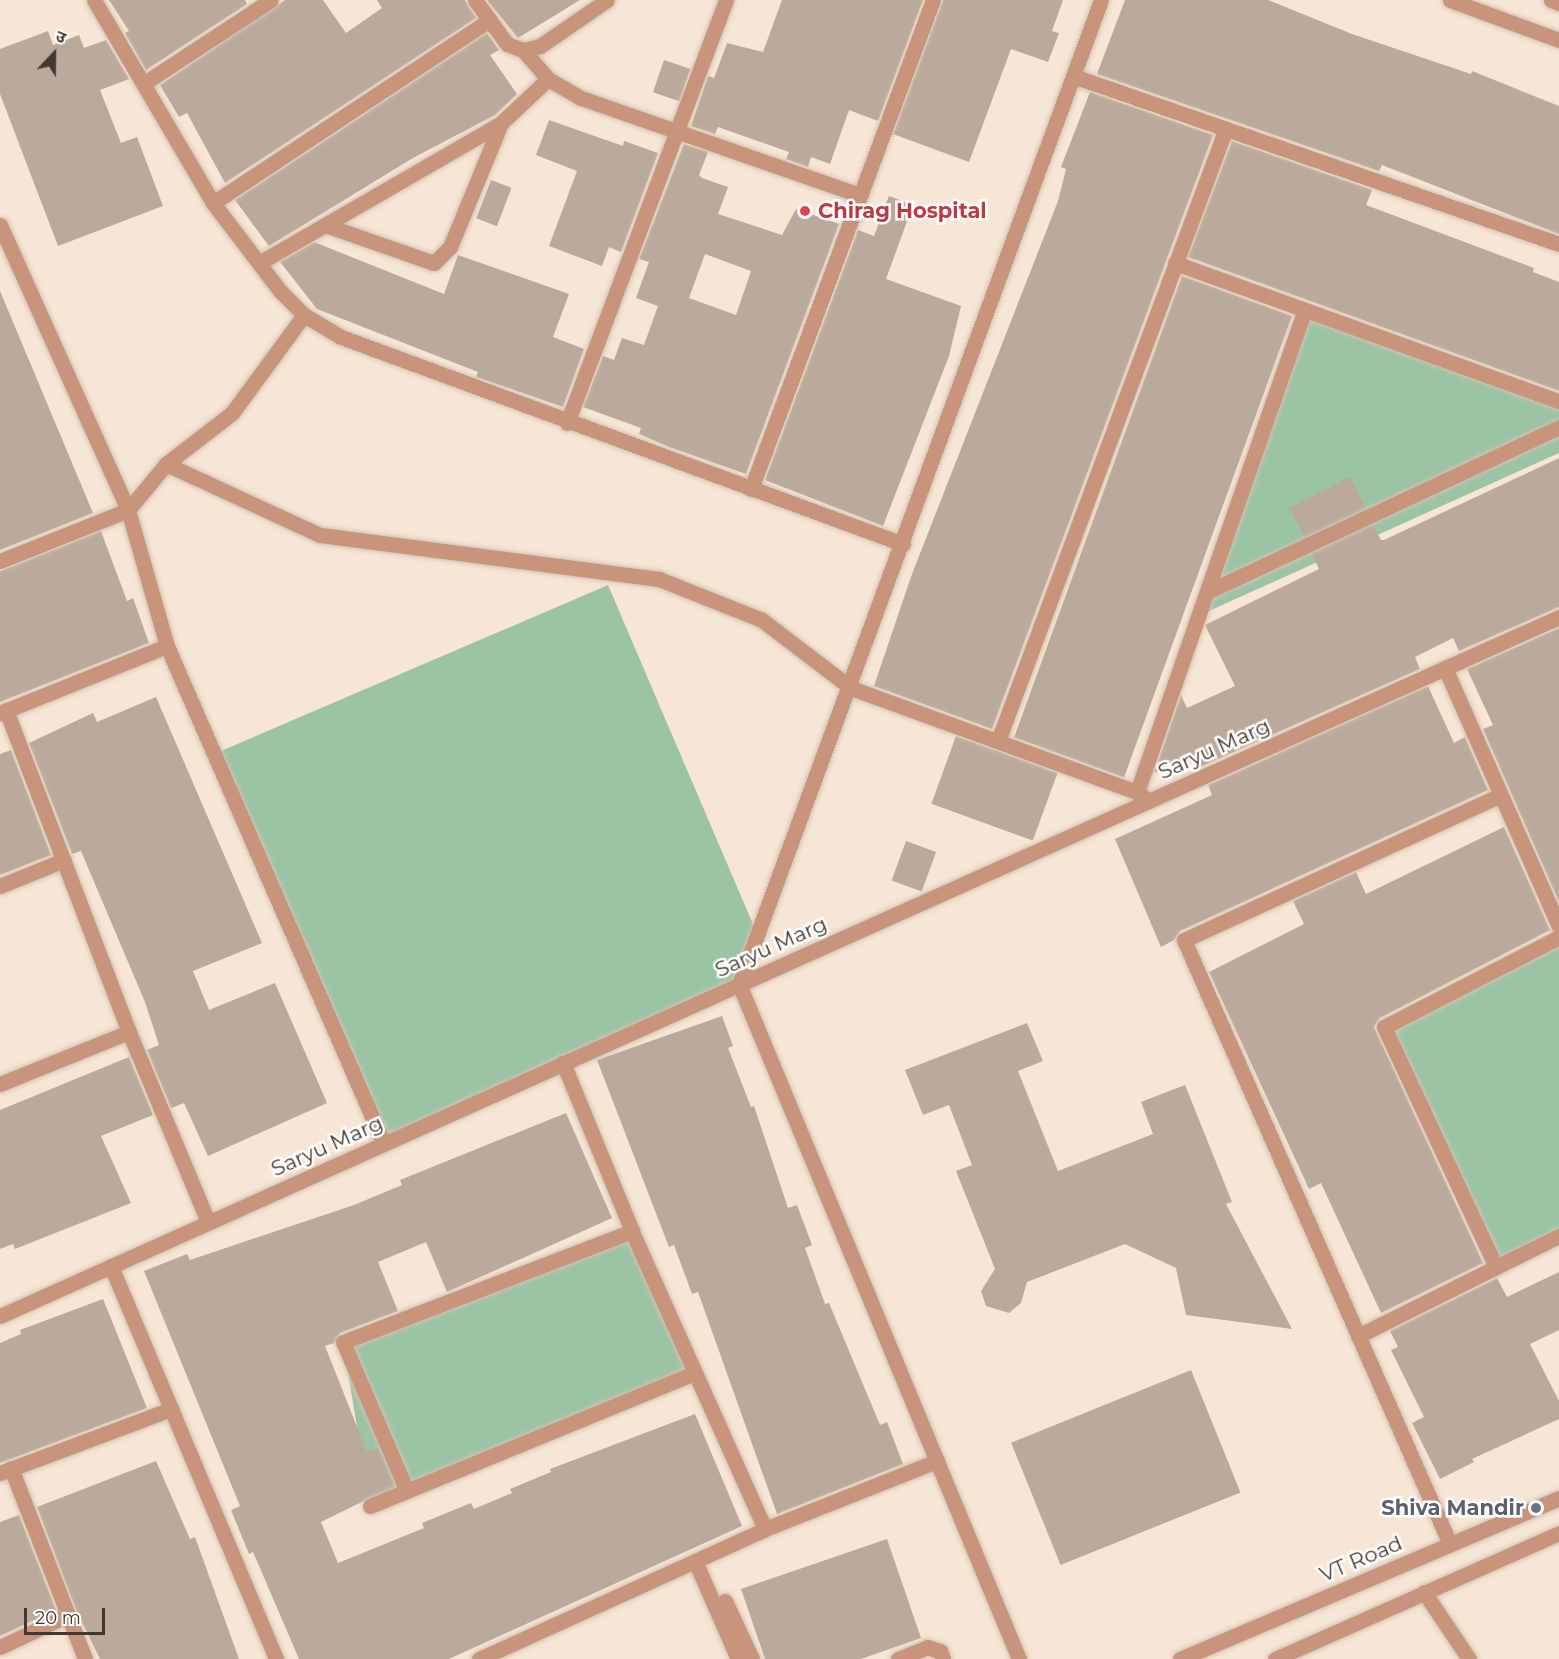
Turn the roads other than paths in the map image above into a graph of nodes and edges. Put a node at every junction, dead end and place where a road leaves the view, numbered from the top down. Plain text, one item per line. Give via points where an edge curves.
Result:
1 (94, 0) edge
2 (271, 0) edge
3 (475, 0) edge
4 (608, 0) edge
5 (726, 0) edge
6 (933, 0) edge
7 (1101, 0) edge
8 (1450, 0) edge
9 (1551, 0) edge
10 (1559, 3) edge
11 (490, 20) junction
12 (1559, 40) edge
13 (522, 50) junction
14 (1073, 75) junction
15 (548, 79) junction
16 (146, 82) junction
17 (501, 123) junction
18 (1225, 131) junction
19 (677, 132) junction
20 (859, 195) junction
21 (213, 203) junction
22 (0, 225) edge
23 (325, 225) junction
24 (1559, 244) edge
25 (259, 263) junction
26 (1175, 263) junction
27 (1304, 312) junction
28 (304, 315) junction
29 (1559, 401) edge
30 (567, 423) junction
31 (1559, 427) edge
32 (166, 464) junction
33 (751, 489) junction
34 (128, 510) junction
35 (903, 544) junction
36 (0, 561) edge
37 (1207, 592) junction
38 (1559, 617) edge
39 (167, 646) junction
40 (1445, 668) junction
41 (851, 688) junction
42 (3, 711) edge
43 (998, 741) junction
44 (1143, 796) junction
45 (1500, 796) junction
46 (64, 860) junction
47 (0, 886) edge
48 (1559, 926) edge
49 (1559, 937) edge
50 (739, 984) junction
51 (129, 1032) junction
52 (563, 1063) junction
53 (0, 1084) edge
54 (384, 1144) junction
55 (208, 1222) junction
56 (632, 1231) junction
57 (1559, 1236) edge
58 (111, 1266) junction
59 (1496, 1267) junction
60 (0, 1316) edge
61 (1358, 1336) junction
62 (694, 1372) junction
63 (171, 1409) junction
64 (937, 1461) junction
65 (6, 1471) edge
66 (407, 1491) junction
67 (1559, 1498) edge
68 (370, 1506) dead end
69 (765, 1529) junction
70 (1559, 1533) edge
71 (1450, 1544) junction
72 (695, 1561) junction
73 (1424, 1592) junction
74 (725, 1601) dead end
75 (68, 1615) junction
76 (0, 1647) edge
77 (85, 1659) edge
78 (276, 1659) edge
79 (479, 1659) edge
80 (738, 1659) edge
81 (752, 1659) edge
82 (898, 1659) edge
83 (943, 1659) edge
84 (1019, 1659) edge
85 (1180, 1659) edge
86 (1275, 1659) edge
87 (1469, 1659) edge

1 - 16 street
2 - 16 street
3 - 11 street
4 - 13 street via 540,46
5 - 19 street
6 - 20 street
7 - 14 street
8 - 12 street
9 - 10 street
11 - 13 street via 507,44
11 - 21 street
13 - 15 street
14 - 18 street
14 - 35 street
15 - 17 street
15 - 19 street via 581,98
16 - 21 street
17 - 23 street
17 - 23 street via 450,247 435,263
18 - 24 street
18 - 26 street
19 - 20 street
19 - 30 street
20 - 33 street
21 - 25 street
22 - 34 street
23 - 25 street
25 - 28 street
26 - 27 street
26 - 43 street
27 - 29 street
27 - 37 street
28 - 30 street via 341,338
28 - 32 street via 232,413
30 - 33 street
31 - 37 street
32 - 34 street
32 - 41 street via 320,535 659,579 762,620
33 - 35 street
34 - 36 street
34 - 39 street
35 - 41 street
37 - 44 street
38 - 40 street, Saryu Marg
39 - 42 street
39 - 54 street
40 - 44 street, Saryu Marg
40 - 45 street
41 - 43 street
41 - 50 street
42 - 46 street
43 - 44 street
44 - 50 street, Saryu Marg
45 - 48 street
45 - 61 street via 1184,940
46 - 47 street
46 - 51 street
49 - 59 street via 1384,1027
50 - 52 street, Saryu Marg
50 - 64 street
51 - 53 street
51 - 55 street
52 - 54 street, Saryu Marg
52 - 56 street
54 - 55 street, Saryu Marg
55 - 58 street, Saryu Marg
56 - 62 street
56 - 66 street via 343,1342
57 - 59 street
58 - 60 street, Saryu Marg
58 - 63 street
59 - 61 street
61 - 71 street
62 - 66 street
62 - 69 street
63 - 65 street
63 - 78 street
64 - 69 street
64 - 84 street
65 - 75 street
66 - 68 street
67 - 71 street, VT Road
69 - 72 street
70 - 73 street
71 - 85 street, VT Road
72 - 79 street
72 - 80 street
73 - 86 street
73 - 87 street
74 - 81 street
75 - 76 street
75 - 77 street
82 - 83 street via 927,1647 939,1651

